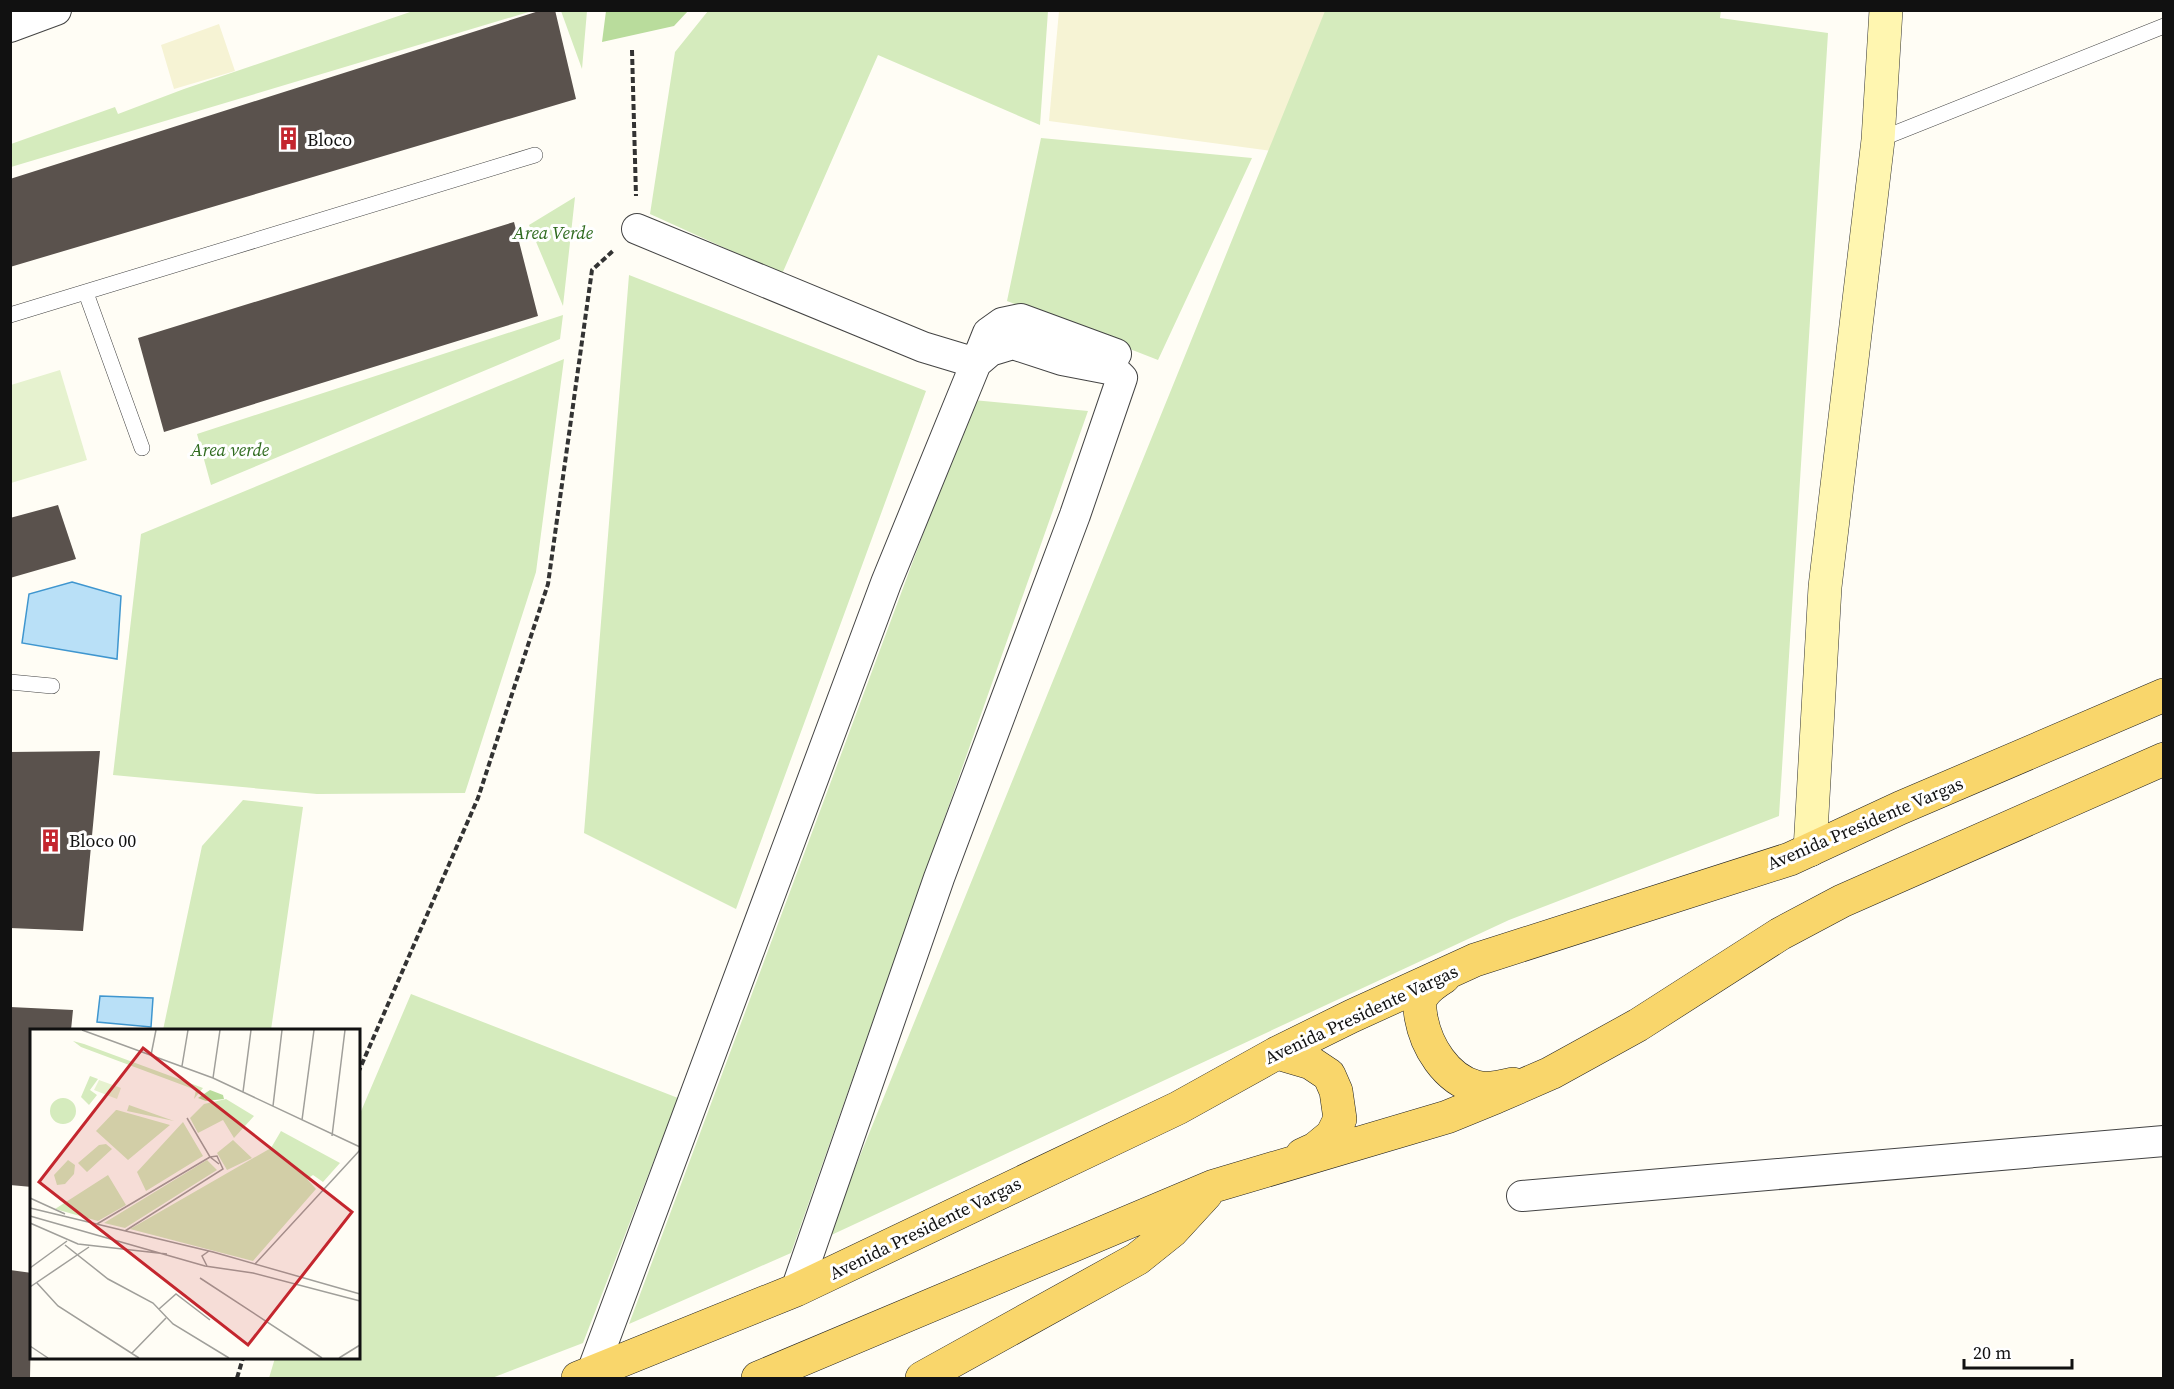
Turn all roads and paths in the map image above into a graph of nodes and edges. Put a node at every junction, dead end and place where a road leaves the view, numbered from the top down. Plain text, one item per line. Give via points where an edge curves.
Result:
1 (56, 10) edge
2 (1886, 10) edge
3 (2163, 26) edge
4 (10, 27) edge
5 (632, 50) dead end
6 (1878, 140) junction
7 (535, 155) dead end
8 (638, 229) junction
9 (86, 293) junction
10 (10, 315) edge
11 (976, 363) junction
12 (142, 448) dead end
13 (10, 682) edge
14 (52, 686) dead end
15 (2163, 695) edge
16 (2163, 759) edge
17 (1810, 850) junction
18 (1475, 960) junction
19 (1277, 1053) junction
20 (360, 1068) edge
21 (1551, 1073) junction
22 (2163, 1141) edge
23 (1276, 1168) junction
24 (1214, 1186) junction
25 (1522, 1196) dead end
26 (796, 1290) junction
27 (243, 1359) edge
28 (585, 1375) edge
29 (237, 1378) edge
30 (758, 1378) edge
31 (922, 1378) edge

1 - 4 street
2 - 6 street
3 - 6 lane
5 - 8 path
6 - 17 street via 1825,587
7 - 9 lane
8 - 11 street via 923,346
8 - 20 path via 592,270 548,584 478,798
9 - 10 lane
9 - 12 lane
11 - 26 street via 990,351 1013,344 1062,360 1114,370 1122,378 939,878
11 - 28 street via 882,594
13 - 14 lane
15 - 17 main road, Avenida Presidente Vargas
16 - 21 main road via 1842,901 1780,934 1638,1025
17 - 18 main road, Avenida Presidente Vargas
18 - 19 main road, Avenida Presidente Vargas
18 - 21 main road via 1434,983 1422,996 1422,1026 1440,1062 1457,1078 1476,1087 1498,1088
19 - 23 main road via 1311,1063 1329,1075 1340,1119 1332,1134 1315,1149
19 - 26 main road, Avenida Presidente Vargas via 1178,1108
21 - 23 main road via 1447,1118
22 - 25 street
23 - 24 main road
24 - 30 main road
24 - 31 main road via 1172,1231 1137,1259
26 - 28 main road, Avenida Presidente Vargas
27 - 29 path

